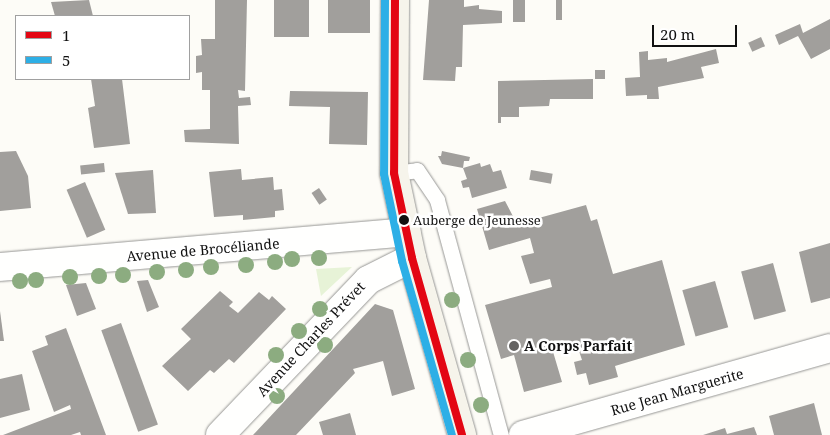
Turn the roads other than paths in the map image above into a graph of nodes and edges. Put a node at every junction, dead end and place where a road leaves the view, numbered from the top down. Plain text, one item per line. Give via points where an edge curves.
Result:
1 (395, 0) edge
2 (394, 173) junction
3 (406, 232) junction
4 (412, 258) junction
5 (0, 267) edge
6 (830, 348) edge
7 (220, 435) edge
8 (462, 435) edge
9 (501, 435) edge
10 (523, 435) edge

1 - 2 main road
2 - 3 main road
2 - 9 lane via 417,170 437,200
3 - 4 main road
3 - 5 street, Avenue de Brocéliande
4 - 7 street, Avenue Charles Prévet via 368,280
4 - 8 main road
6 - 10 street, Rue Jean Marguerite

